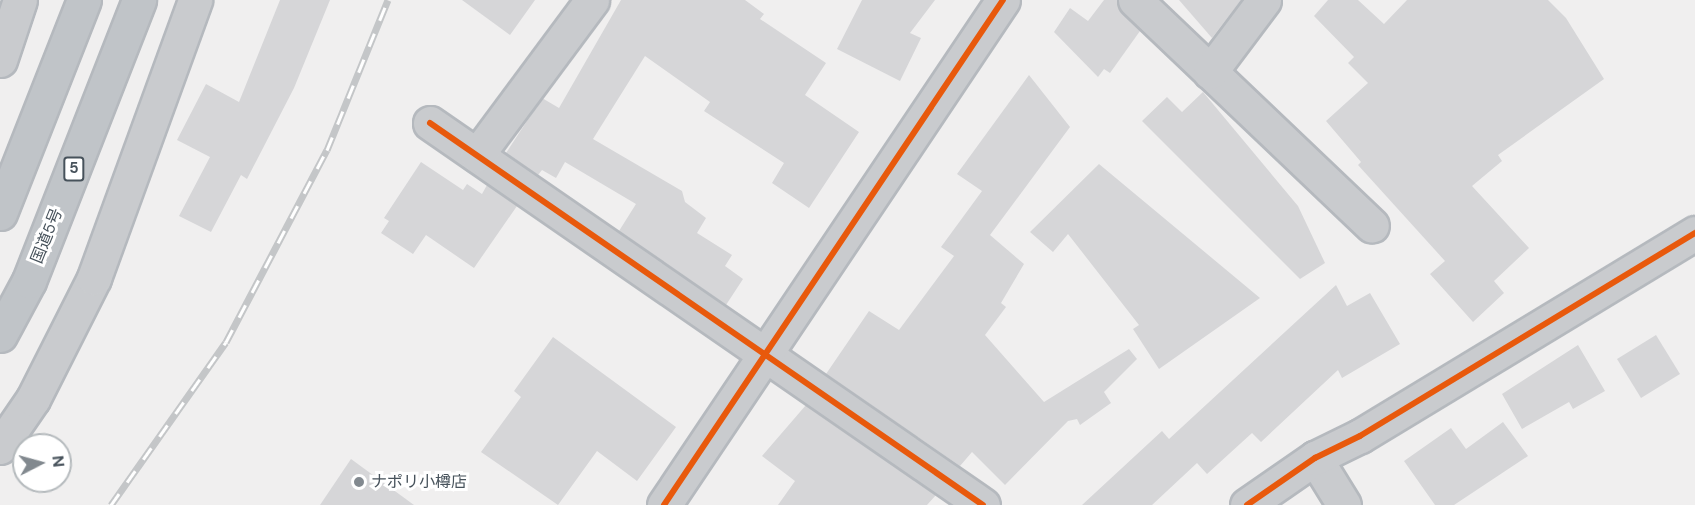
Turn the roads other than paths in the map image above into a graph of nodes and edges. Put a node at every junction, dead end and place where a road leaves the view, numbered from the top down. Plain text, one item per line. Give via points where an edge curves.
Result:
1 (20, 0) edge
2 (84, 0) edge
3 (139, 0) edge
4 (195, 0) edge
5 (592, 0) edge
6 (1003, 0) edge
7 (1135, 0) edge
8 (1264, 0) edge
9 (0, 60) edge
10 (1210, 72) junction
11 (430, 123) dead end
12 (477, 154) junction
13 (0, 213) edge
14 (1372, 226) dead end
15 (1695, 233) edge
16 (0, 335) edge
17 (768, 351) junction
18 (0, 447) edge
19 (1315, 459) junction
20 (664, 505) edge
21 (983, 505) edge
22 (1247, 505) edge
23 (1344, 505) edge

1 - 9 street
2 - 13 highway
3 - 16 highway, 国道5号 / 5 via 29,281
4 - 18 street via 94,278 33,399
5 - 12 street
6 - 17 street
7 - 10 street
8 - 10 street
10 - 14 street
11 - 12 street
12 - 17 street
15 - 19 street via 1360,436
17 - 20 street
17 - 21 street
19 - 22 street
19 - 23 street

